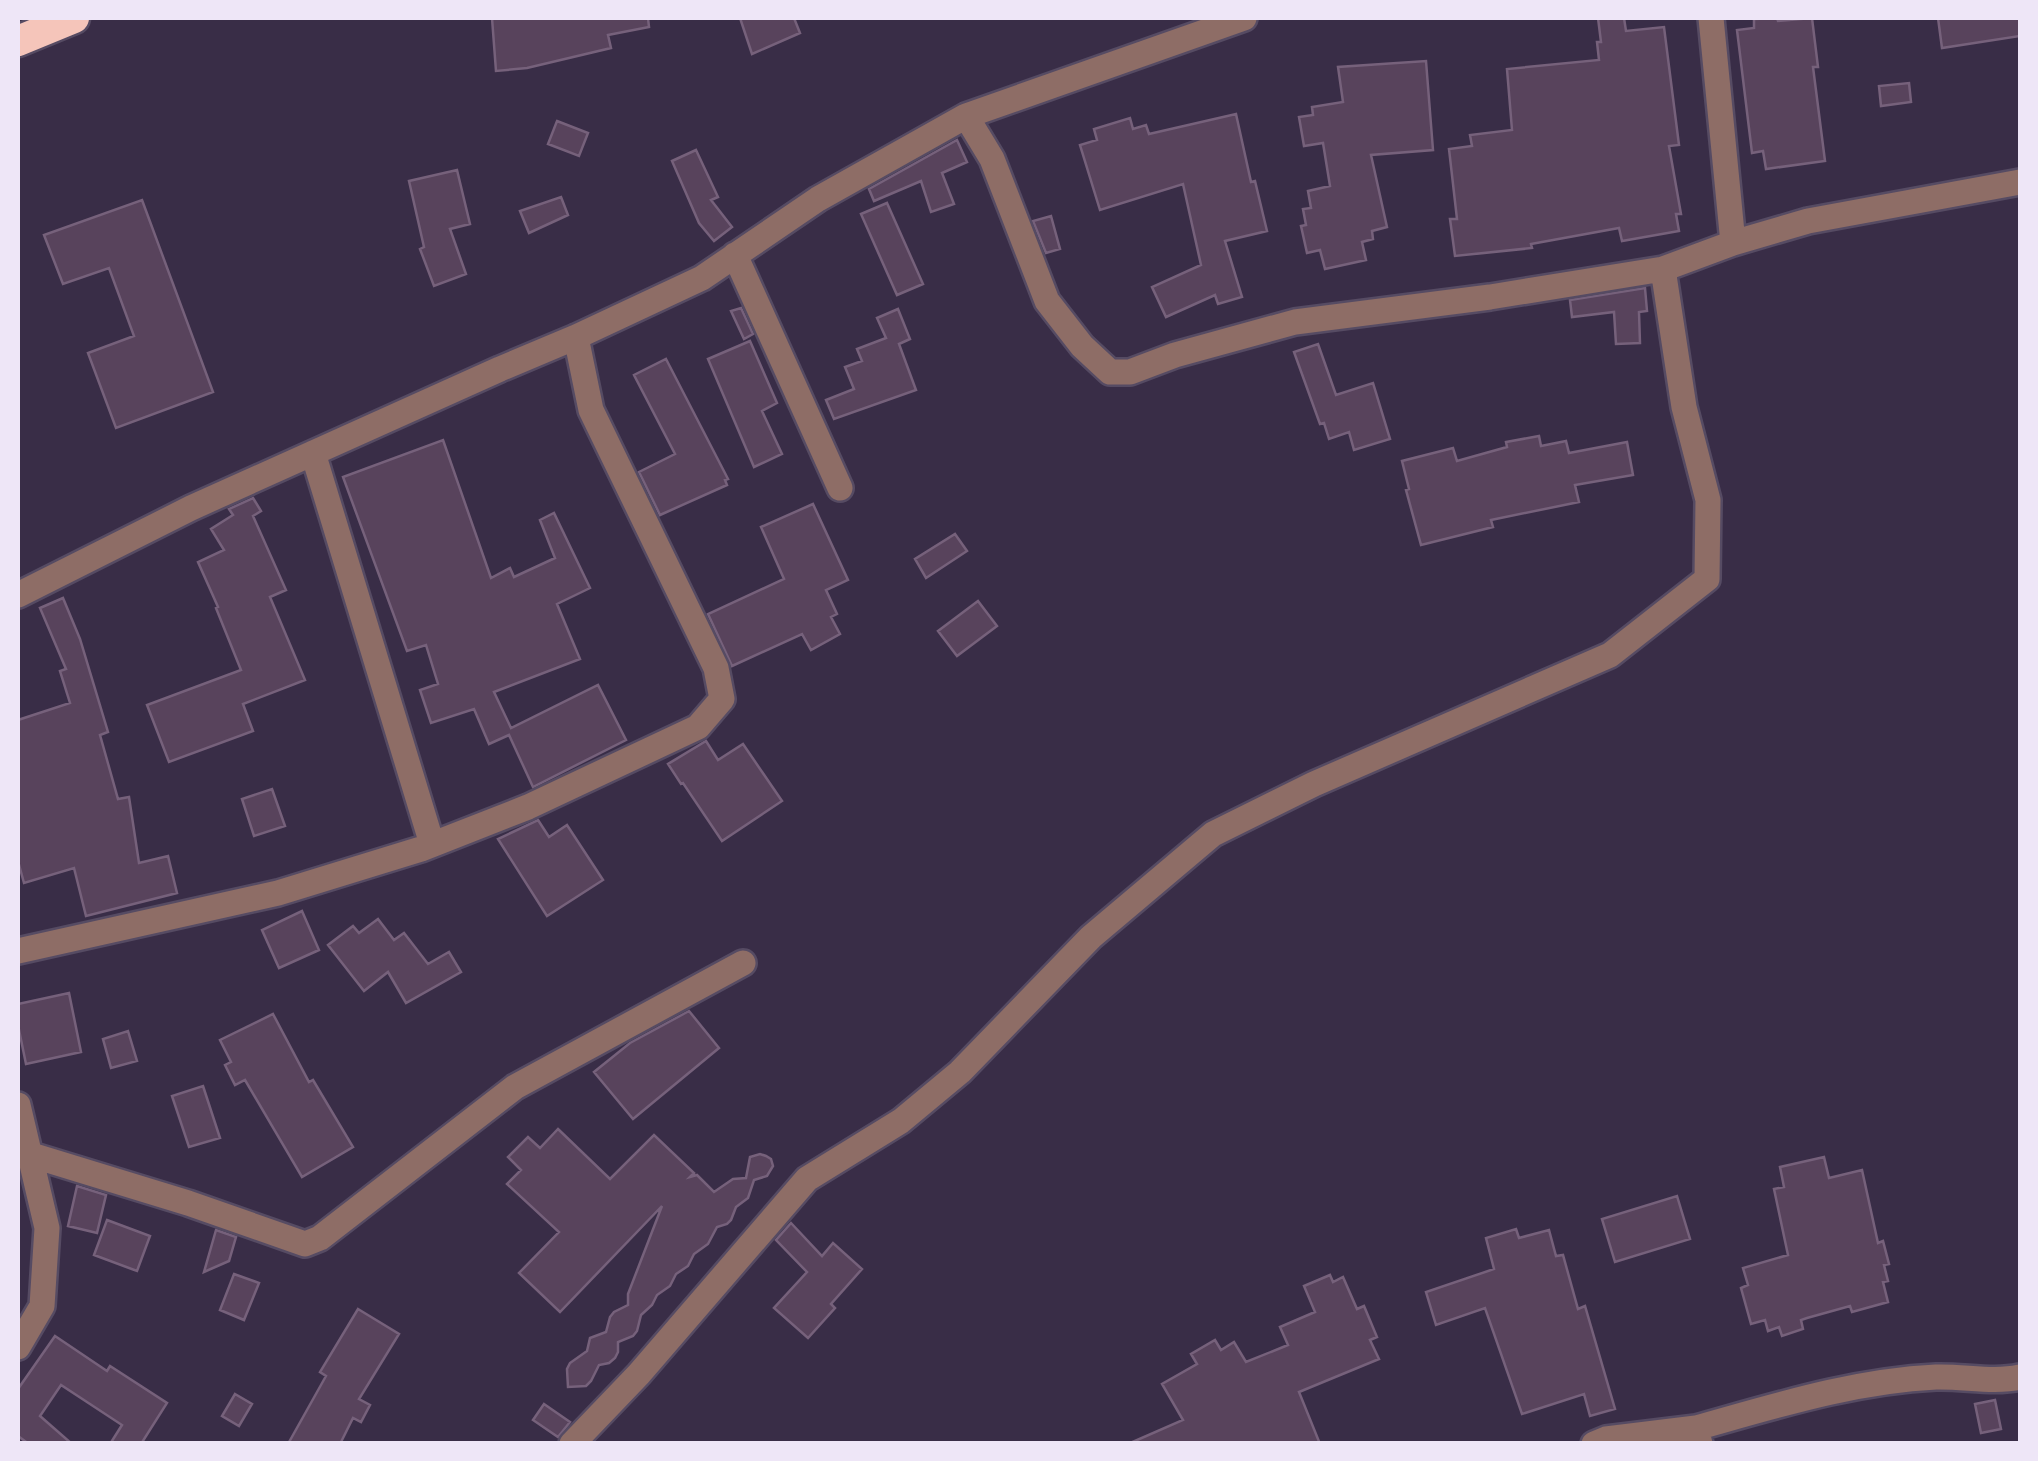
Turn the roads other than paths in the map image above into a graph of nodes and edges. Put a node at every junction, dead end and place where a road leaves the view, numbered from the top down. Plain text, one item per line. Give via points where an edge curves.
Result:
1 (74, 18) edge
2 (1244, 18) edge
3 (1710, 18) edge
4 (18, 41) edge
5 (966, 116) junction
6 (2020, 182) edge
7 (1733, 243) junction
8 (736, 255) junction
9 (1663, 269) junction
10 (576, 337) junction
11 (312, 453) junction
12 (840, 488) dead end
13 (18, 595) edge
14 (432, 844) junction
15 (18, 951) edge
16 (742, 963) dead end
17 (18, 1105) edge
18 (22, 1154) edge
19 (18, 1347) edge
20 (2020, 1378) edge
21 (1698, 1436) edge
22 (572, 1444) edge
23 (1594, 1444) edge

1 - 4 highway
2 - 5 street
3 - 7 street
5 - 8 street via 818,199
5 - 9 street via 992,160 1048,302 1110,372 1130,372 1294,322
6 - 7 street via 1808,221
7 - 9 street
8 - 10 street
8 - 12 street
9 - 22 street via 1684,407 1708,500 1706,579 1610,656 1213,834 1090,937 960,1072 808,1179
10 - 11 street
10 - 14 street via 591,410 716,668 722,698 698,727
11 - 13 street
11 - 14 street
14 - 15 street via 278,893
16 - 18 street via 515,1087 305,1244
17 - 18 street
18 - 19 street via 47,1228 42,1306
20 - 21 street via 1936,1377 1836,1389
21 - 23 street

